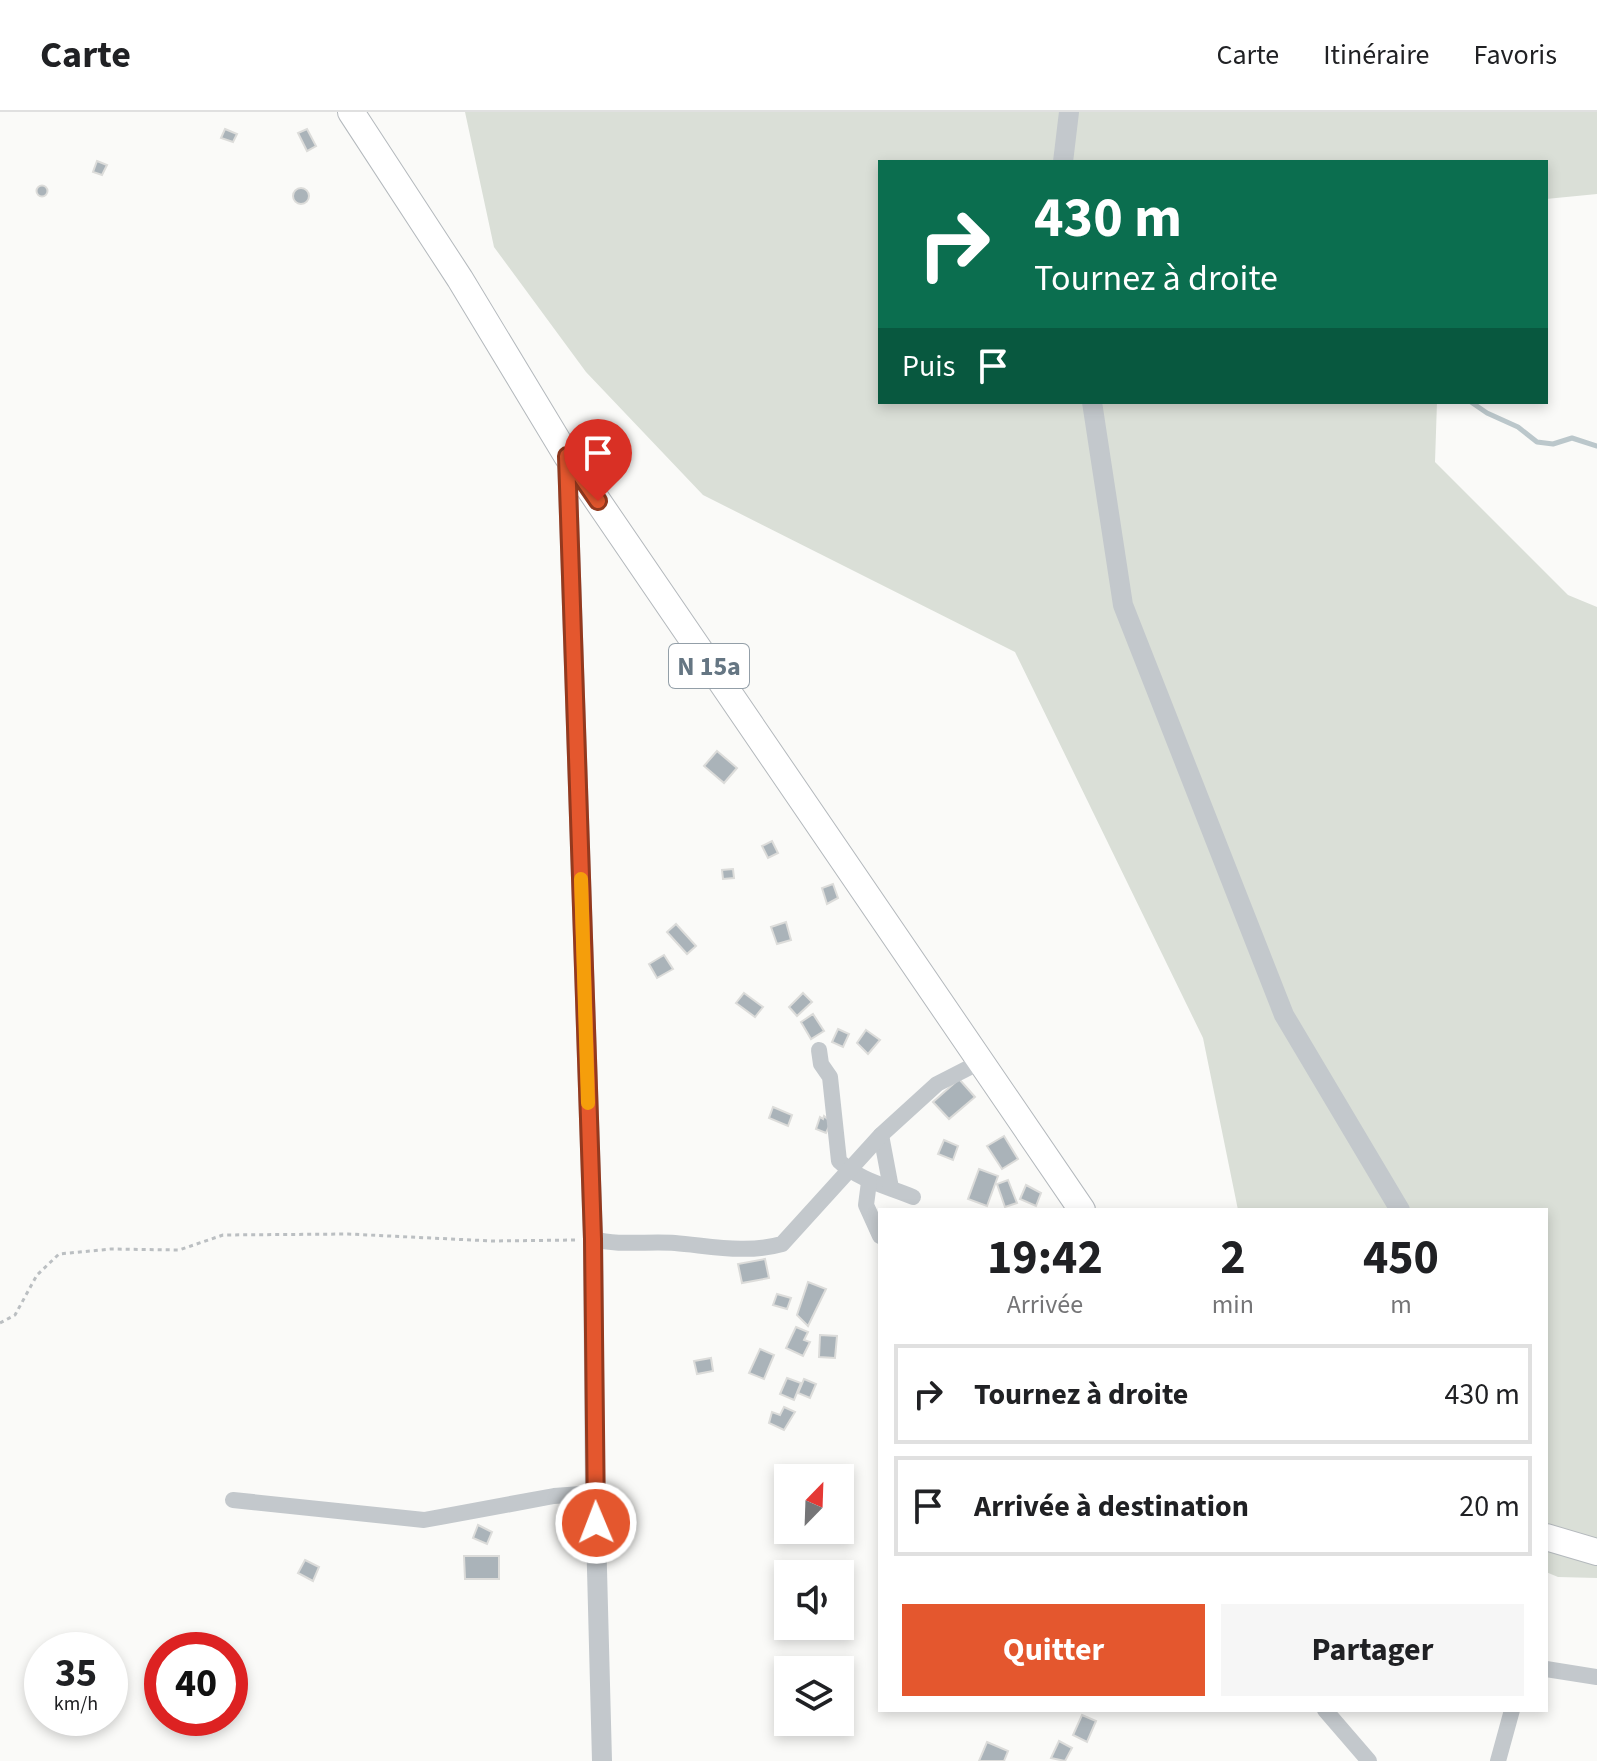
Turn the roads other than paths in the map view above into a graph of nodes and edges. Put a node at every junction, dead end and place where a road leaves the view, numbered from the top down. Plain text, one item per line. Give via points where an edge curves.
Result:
1 (351, 112) edge
2 (1069, 112) edge
3 (1063, 160) edge
4 (1092, 404) edge
5 (567, 456) junction
6 (819, 1050) dead end
7 (980, 1062) junction
8 (881, 1135) junction
9 (850, 1171) junction
10 (869, 1182) junction
11 (891, 1188) junction
12 (913, 1197) dead end
13 (1081, 1208) edge
14 (1399, 1208) edge
15 (878, 1232) edge
16 (593, 1239) junction
17 (595, 1493) junction
18 (233, 1500) dead end
19 (1548, 1538) edge
20 (1597, 1552) edge
21 (1548, 1669) edge
22 (1597, 1677) edge
23 (1327, 1712) edge
24 (1511, 1712) edge
25 (602, 1761) edge
26 (1369, 1761) edge
27 (1498, 1761) edge

1 - 5 highway, N 15a
2 - 3 street
4 - 14 street via 1123,605 1284,1015
5 - 7 highway, N 15a
5 - 16 street
6 - 9 street via 830,1077 839,1161
7 - 8 street via 937,1084
7 - 13 highway, N 15a
8 - 9 street
8 - 11 street
9 - 10 street
9 - 16 street via 782,1244 762,1250
10 - 11 street
10 - 15 street via 866,1205
11 - 12 street
16 - 17 street
17 - 18 street via 424,1520
17 - 25 street
19 - 20 highway
21 - 22 street
23 - 26 street
24 - 27 street

